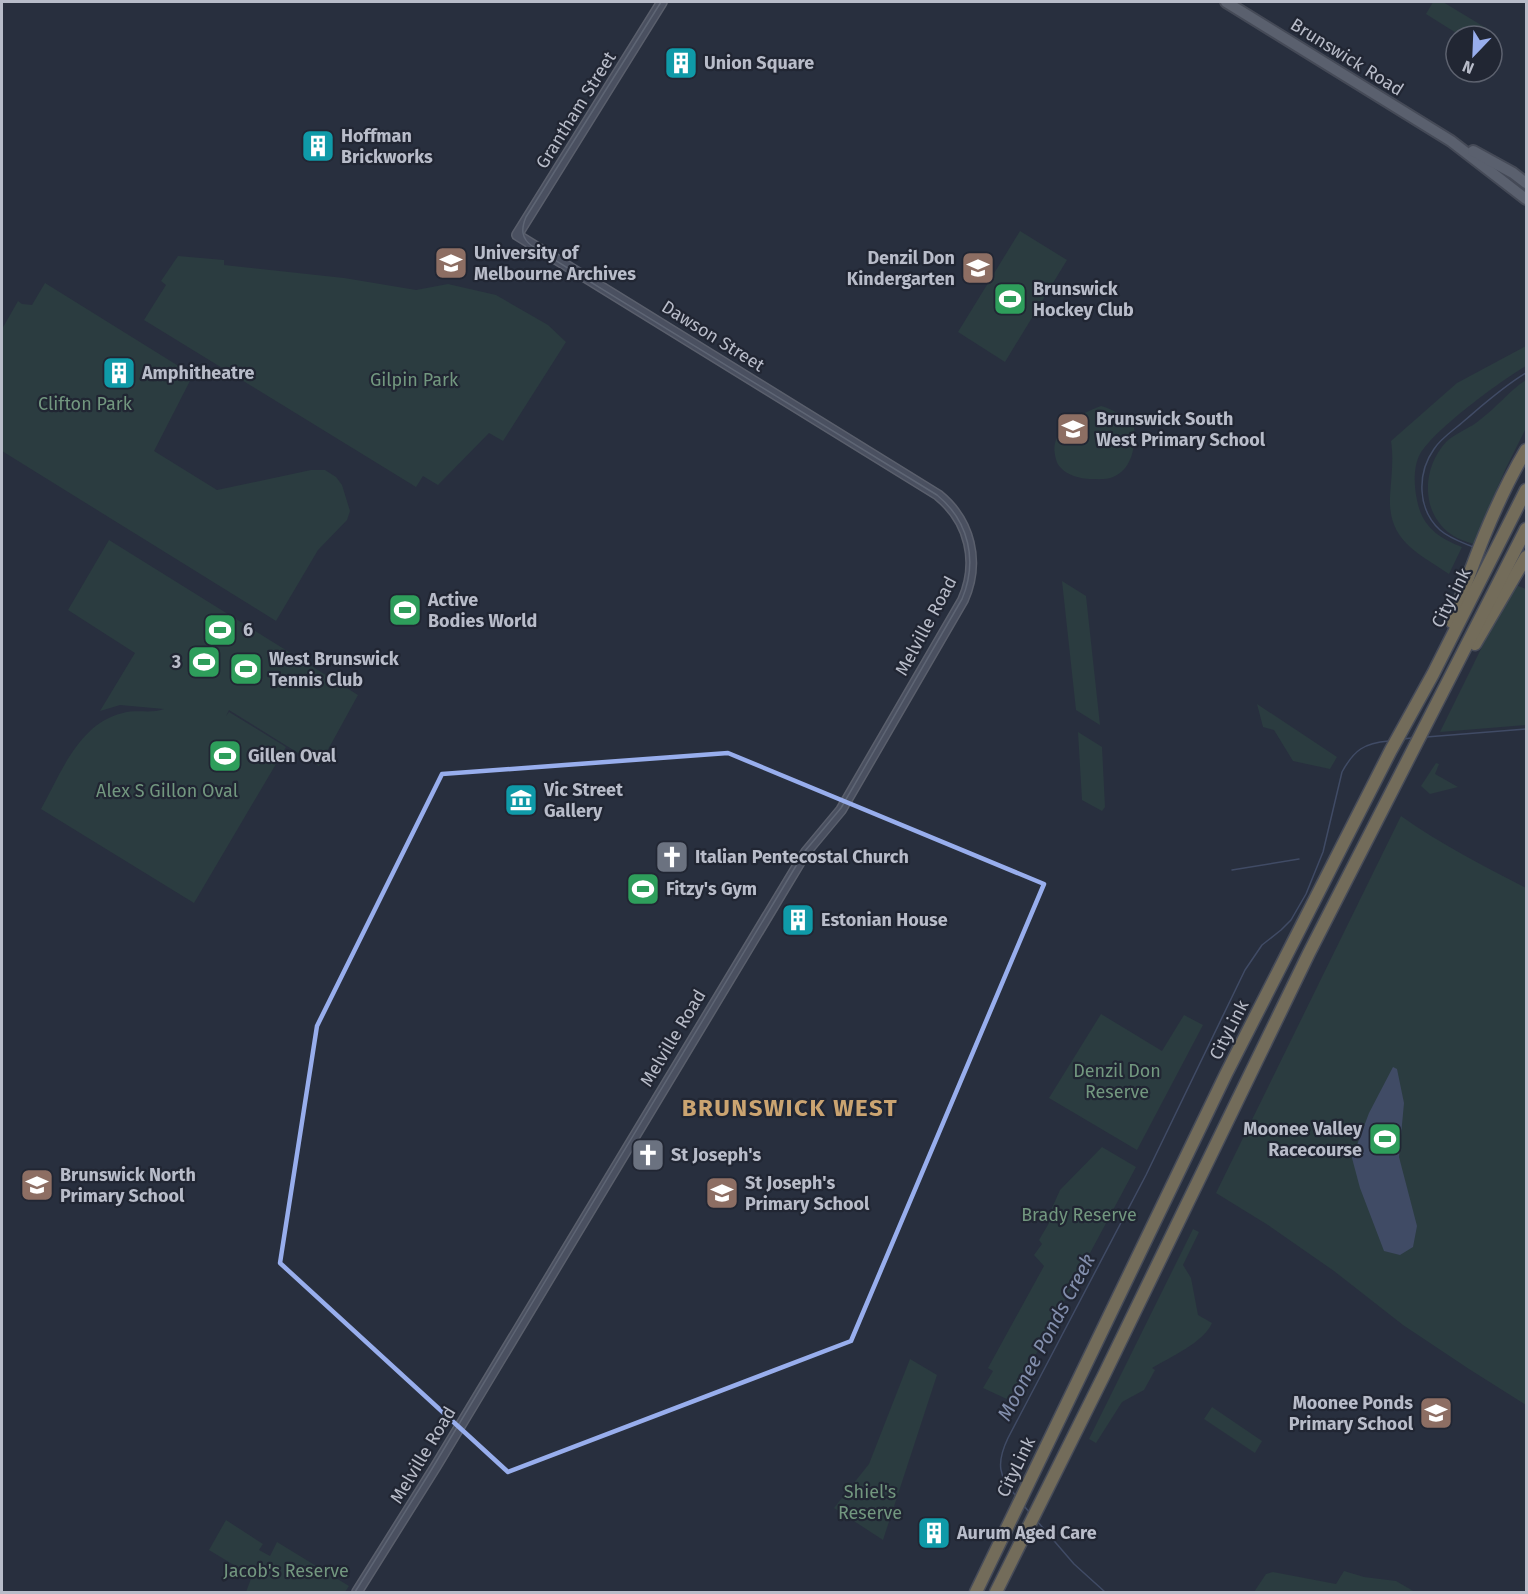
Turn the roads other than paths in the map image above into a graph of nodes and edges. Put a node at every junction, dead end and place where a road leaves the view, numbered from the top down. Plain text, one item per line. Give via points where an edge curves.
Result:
1 (662, 2) edge
2 (1226, 2) edge
3 (1500, 171) junction
4 (1527, 183) edge
5 (1527, 199) edge
6 (517, 235) joint
7 (1527, 450) edge
8 (1527, 490) edge
9 (942, 498) joint
10 (1527, 529) edge
11 (1527, 557) edge
12 (1505, 584) junction
13 (1433, 674) junction
14 (357, 1593) edge
15 (976, 1593) edge
16 (996, 1593) edge

1 - 6 main road, Grantham Street
2 - 3 main road, Brunswick Road
3 - 4 main road, Brunswick Road
3 - 5 main road, Brunswick Road
6 - 9 main road, Dawson Street
7 - 13 highway via 1485,534
8 - 13 highway, CityLink
9 - 14 main road, Melville Road via 960,519 971,549 971,574 963,600 841,810 806,852
10 - 12 highway, CityLink
11 - 12 highway
12 - 16 highway, CityLink via 1425,727 1272,1026
13 - 15 highway, CityLink via 1226,1074

